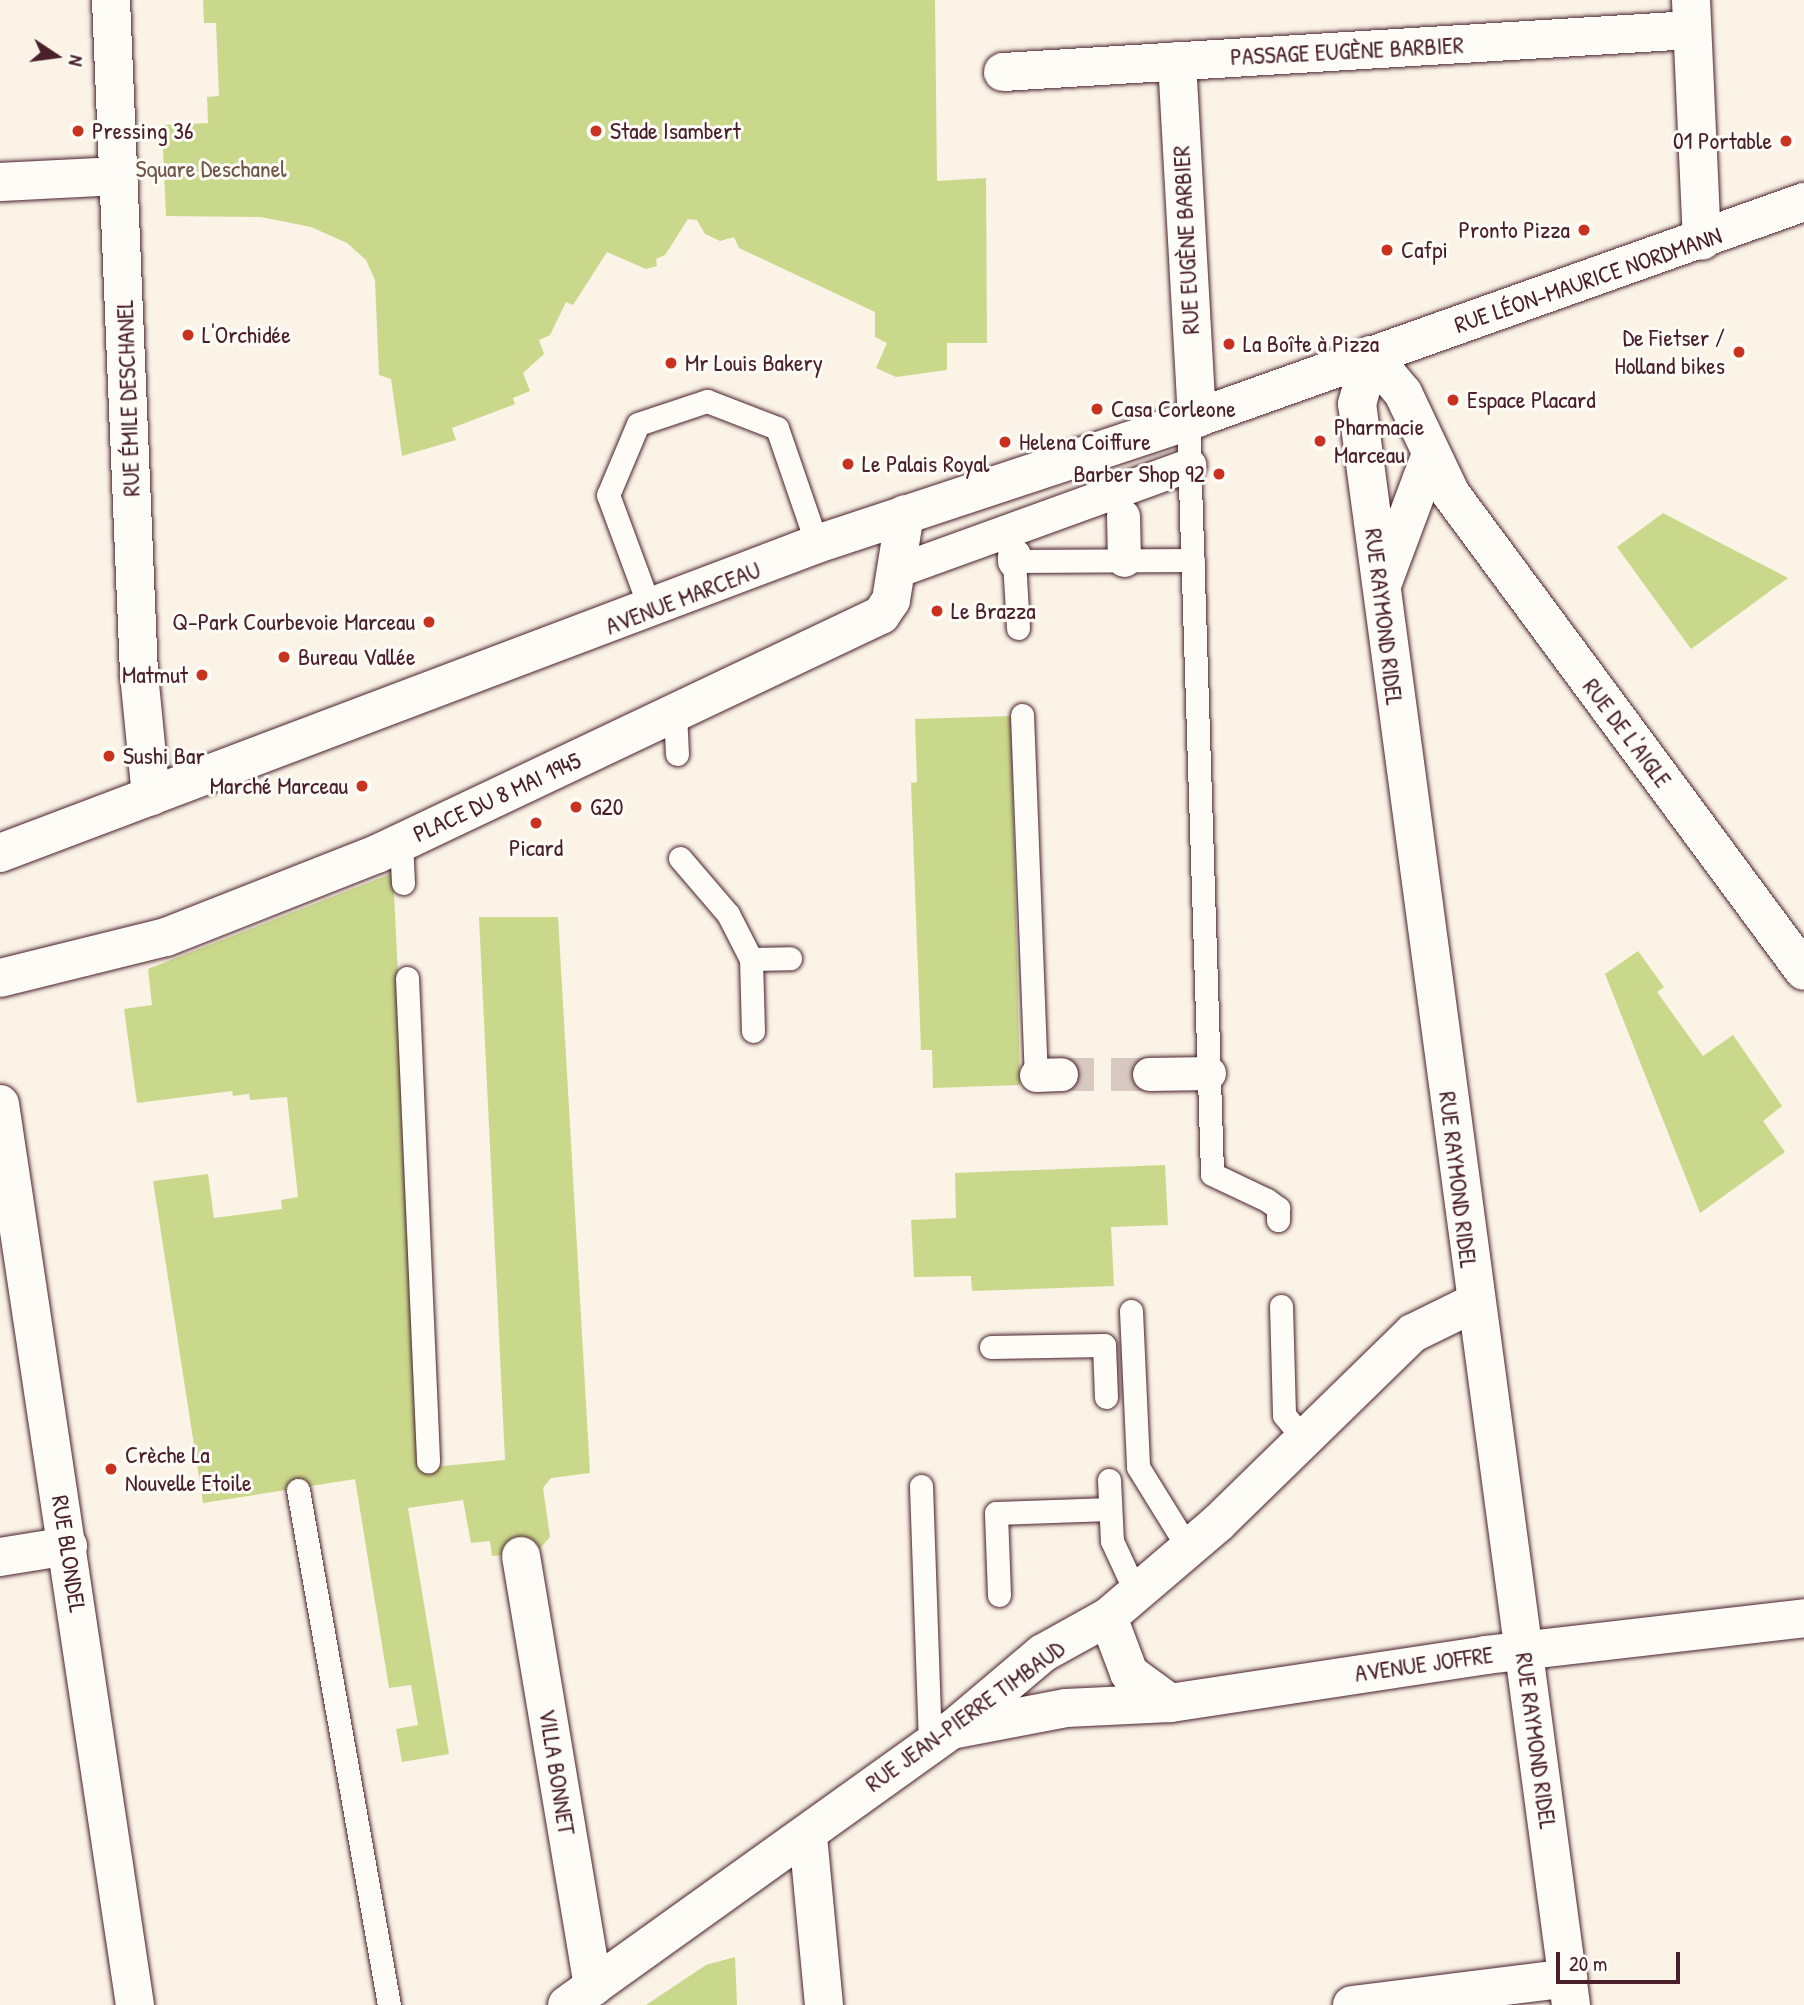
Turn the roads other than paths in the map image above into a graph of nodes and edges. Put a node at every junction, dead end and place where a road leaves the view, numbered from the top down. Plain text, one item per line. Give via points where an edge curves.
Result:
1 (111, 0) edge
2 (1691, 15) edge
3 (1177, 61) junction
4 (1003, 72) dead end
5 (119, 176) junction
6 (0, 182) edge
7 (1804, 202) edge
8 (1702, 241) junction
9 (1371, 355) junction
10 (1192, 420) junction
11 (1364, 455) junction
12 (1189, 465) junction
13 (1434, 476) junction
14 (1123, 502) junction
15 (905, 514) junction
16 (817, 544) junction
17 (1013, 546) junction
18 (1193, 560) junction
19 (1124, 561) junction
20 (896, 571) junction
21 (1380, 590) junction
22 (651, 611) junction
23 (1017, 628) dead end
24 (675, 713) junction
25 (1022, 715) dead end
26 (677, 754) dead end
27 (151, 796) junction
28 (401, 842) junction
29 (0, 853) edge
30 (680, 858) dead end
31 (403, 883) dead end
32 (790, 958) dead end
33 (751, 959) junction
34 (1804, 971) edge
35 (0, 978) edge
36 (407, 978) dead end
37 (753, 1031) dead end
38 (1209, 1073) junction
39 (1149, 1074) tunnel mouth
40 (1049, 1075) dead end
41 (0, 1104) edge
42 (1278, 1220) dead end
43 (1474, 1303) junction
44 (1281, 1306) dead end
45 (1131, 1311) dead end
46 (991, 1347) dead end
47 (1106, 1397) dead end
48 (1304, 1439) junction
49 (428, 1462) dead end
50 (1109, 1480) dead end
51 (922, 1486) dead end
52 (298, 1490) dead end
53 (1110, 1509) junction
54 (68, 1546) junction
55 (1188, 1548) junction
56 (521, 1556) dead end
57 (0, 1557) edge
58 (999, 1595) dead end
59 (1119, 1617) junction
60 (1804, 1619) edge
61 (1523, 1650) junction
62 (1170, 1703) junction
63 (1066, 1709) junction
64 (942, 1736) junction
65 (808, 1836) junction
66 (1569, 1992) edge
67 (593, 1995) edge
68 (135, 2005) edge
69 (389, 2005) edge
70 (824, 2005) edge
71 (1352, 2005) edge

1 - 5 street, RUE ÉMILE DESCHANEL
2 - 3 street, PASSAGE EUGÈNE BARBIER
2 - 8 street
3 - 4 street, PASSAGE EUGÈNE BARBIER
3 - 10 street, RUE EUGÈNE BARBIER
5 - 6 street
5 - 27 street, RUE ÉMILE DESCHANEL via 139,674
7 - 8 street, RUE LÉON-MAURICE NORDMANN
8 - 9 street, RUE LÉON-MAURICE NORDMANN
9 - 10 street, AVENUE MARCEAU
9 - 11 street, RUE RAYMOND RIDEL via 1357,404
9 - 13 street, RUE DE L'AIGLE via 1403,393
10 - 12 lane
10 - 15 street, AVENUE MARCEAU
11 - 13 street
11 - 21 street, RUE RAYMOND RIDEL
12 - 14 street
12 - 18 lane
13 - 21 street
13 - 34 street, RUE DE L'AIGLE
14 - 17 street
14 - 19 street
15 - 16 street, AVENUE MARCEAU
15 - 20 street, PLACE DU 8 MAI 1945
16 - 22 street, AVENUE MARCEAU
16 - 22 lane via 777,428 707,401 638,424 608,495
17 - 19 lane
17 - 20 street
17 - 23 lane
18 - 19 lane
18 - 38 lane
20 - 24 street, PLACE DU 8 MAI 1945 via 881,615
21 - 43 street, RUE RAYMOND RIDEL
22 - 27 street, AVENUE MARCEAU
24 - 26 lane
24 - 28 street, PLACE DU 8 MAI 1945
25 - 40 lane
27 - 29 street, AVENUE MARCEAU
28 - 31 lane
28 - 35 street, PLACE DU 8 MAI 1945 via 166,937
30 - 33 lane via 728,914
32 - 33 lane
33 - 37 lane
36 - 49 lane
38 - 39 street
38 - 42 lane via 1212,1174 1267,1200 1278,1208
41 - 54 street, RUE BLONDEL
43 - 48 street, RUE JEAN-PIERRE TIMBAUD via 1413,1333
43 - 61 street, RUE RAYMOND RIDEL
44 - 48 lane via 1284,1415
45 - 55 lane via 1138,1467
46 - 47 lane via 1104,1345
48 - 55 street, RUE JEAN-PIERRE TIMBAUD
50 - 53 lane
51 - 64 lane
52 - 69 lane
53 - 58 lane via 996,1513
53 - 59 lane
54 - 57 street
54 - 68 street, RUE BLONDEL
55 - 59 street, RUE JEAN-PIERRE TIMBAUD
56 - 67 street, VILLA BONNET
59 - 62 street via 1139,1684
59 - 63 street, RUE JEAN-PIERRE TIMBAUD via 1095,1688
59 - 64 street, RUE JEAN-PIERRE TIMBAUD via 1043,1653
60 - 61 street, AVENUE JOFFRE
61 - 62 street, AVENUE JOFFRE
61 - 66 street, RUE RAYMOND RIDEL
62 - 63 street, AVENUE JOFFRE
63 - 64 street, AVENUE JOFFRE
64 - 65 street, RUE JEAN-PIERRE TIMBAUD
65 - 67 street, RUE JEAN-PIERRE TIMBAUD
65 - 70 street
66 - 71 street

